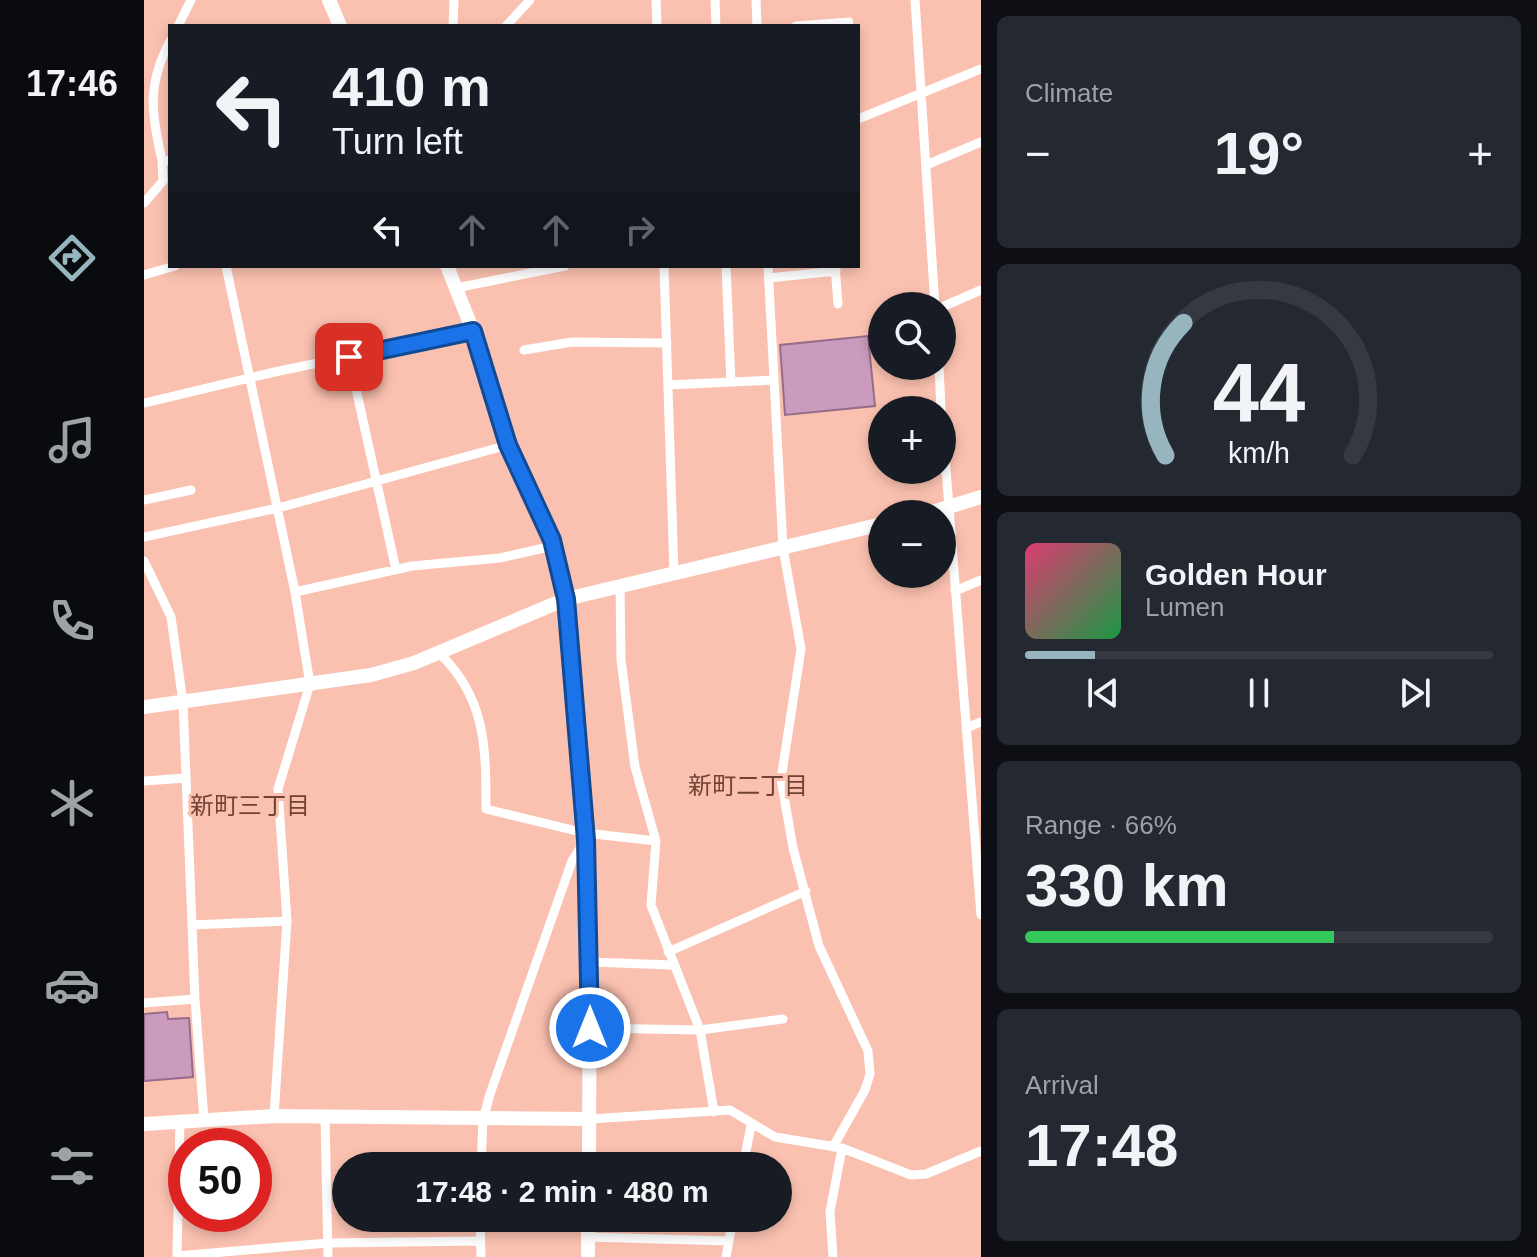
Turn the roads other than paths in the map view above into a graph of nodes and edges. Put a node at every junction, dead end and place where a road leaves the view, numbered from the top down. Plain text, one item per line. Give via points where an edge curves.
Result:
1 (191, 0) edge
2 (329, 0) edge
3 (454, 0) edge
4 (530, 0) edge
5 (656, 0) edge
6 (715, 0) edge
7 (756, 0) edge
8 (915, 0) edge
9 (849, 22) dead end
10 (179, 24) edge
11 (339, 24) edge
12 (453, 24) edge
13 (508, 24) edge
14 (657, 24) edge
15 (716, 24) edge
16 (757, 24) edge
17 (832, 24) edge
18 (168, 45) edge
19 (981, 69) edge
20 (921, 93) junction
21 (860, 118) edge
22 (981, 142) edge
23 (166, 161) edge
24 (926, 165) junction
25 (144, 203) edge
26 (168, 268) edge
27 (226, 268) edge
28 (448, 268) edge
29 (555, 268) edge
30 (664, 268) edge
31 (726, 268) edge
32 (768, 268) edge
33 (836, 269) edge
34 (144, 275) edge
35 (769, 278) junction
36 (456, 288) junction
37 (981, 290) edge
38 (934, 292) edge
39 (956, 301) edge
40 (838, 304) dead end
41 (473, 331) junction
42 (667, 343) junction
43 (524, 350) dead end
44 (349, 357) junction
45 (251, 379) junction
46 (774, 380) junction
47 (731, 382) junction
48 (668, 385) junction
49 (144, 403) edge
50 (508, 445) junction
51 (376, 481) junction
52 (191, 490) dead end
53 (981, 497) edge
54 (144, 500) edge
55 (956, 506) edge
56 (278, 508) junction
57 (868, 527) edge
58 (144, 537) edge
59 (553, 546) junction
60 (783, 548) junction
61 (144, 561) edge
62 (396, 570) junction
63 (674, 572) junction
64 (981, 580) edge
65 (620, 585) junction
66 (955, 588) edge
67 (955, 591) junction
68 (295, 592) junction
69 (566, 599) junction
70 (438, 652) junction
71 (310, 684) junction
72 (183, 702) junction
73 (144, 707) edge
74 (981, 722) edge
75 (966, 728) junction
76 (186, 778) junction
77 (144, 781) edge
78 (585, 836) junction
79 (656, 841) junction
80 (806, 891) junction
81 (981, 915) edge
82 (287, 921) junction
83 (192, 925) junction
84 (668, 952) junction
85 (590, 962) junction
86 (672, 965) junction
87 (195, 999) junction
88 (144, 1003) edge
89 (783, 1019) dead end
90 (590, 1028) junction
91 (700, 1030) junction
92 (714, 1112) junction
93 (274, 1116) junction
94 (325, 1117) junction
95 (590, 1119) junction
96 (204, 1120) junction
97 (483, 1120) junction
98 (180, 1121) junction
99 (144, 1124) edge
100 (751, 1126) junction
101 (838, 1148) junction
102 (981, 1151) edge
103 (482, 1152) edge
104 (589, 1152) edge
105 (746, 1152) edge
106 (479, 1232) edge
107 (587, 1232) edge
108 (731, 1232) edge
109 (587, 1237) junction
110 (479, 1241) junction
111 (729, 1241) junction
112 (328, 1243) junction
113 (223, 1254) edge
114 (328, 1257) edge
115 (481, 1257) edge
116 (588, 1257) edge
117 (726, 1257) edge
118 (833, 1257) edge

1 - 10 street
2 - 11 street
3 - 12 street
4 - 13 street
5 - 14 street
6 - 15 street
7 - 16 street
8 - 20 street
9 - 17 street
18 - 23 street via 153,84 153,121
19 - 20 street
20 - 21 street
20 - 24 street
22 - 24 street
23 - 25 street via 163,181
24 - 38 street
26 - 34 street
27 - 45 street
28 - 36 street
29 - 36 street
30 - 42 street
31 - 47 street
32 - 35 street
33 - 35 street
33 - 40 street
35 - 46 street
36 - 41 street
37 - 39 street
41 - 44 street
41 - 50 street
42 - 43 street via 572,342
42 - 48 street
44 - 45 street
44 - 51 street
45 - 49 street
45 - 56 street
46 - 47 street
46 - 60 street
47 - 48 street
48 - 63 street
50 - 51 street
50 - 59 street
51 - 56 street
51 - 62 street
52 - 54 street
53 - 55 street
56 - 58 street
56 - 68 street
57 - 60 street
59 - 62 street
59 - 69 street
60 - 63 street
60 - 80 street via 801,649 781,779
61 - 72 street via 171,617
62 - 68 street
63 - 65 street
64 - 67 street
65 - 69 street
65 - 79 street via 621,660 635,767
66 - 67 street
67 - 75 street
68 - 71 street
69 - 70 street
69 - 78 street
70 - 71 street via 371,675
70 - 78 street via 475,704 486,755 486,809
71 - 72 street
71 - 82 street via 278,789
72 - 73 street
72 - 76 street
74 - 75 street
75 - 81 street
76 - 77 street
76 - 83 street
78 - 79 street
78 - 85 street
78 - 97 street
79 - 84 street via 651,905
80 - 84 street
80 - 101 street via 819,946 868,1051 870,1074
82 - 83 street
82 - 93 street
83 - 87 street
84 - 86 street
85 - 86 street
85 - 90 street
86 - 91 street
87 - 88 street
87 - 96 street
89 - 91 street
90 - 91 street
90 - 95 street
91 - 92 street
92 - 95 street
92 - 100 street via 730,1110
93 - 94 street
93 - 96 street
94 - 97 street
94 - 112 street
95 - 97 street
95 - 104 street
96 - 98 street
97 - 103 street
98 - 99 street
98 - 113 street via 177,1256
100 - 101 street via 775,1137
100 - 105 street
101 - 102 street via 911,1175
101 - 118 street via 830,1212
106 - 110 street
107 - 109 street
108 - 111 street
109 - 111 street
109 - 116 street
110 - 112 street
110 - 115 street
111 - 117 street
112 - 113 street
112 - 114 street

